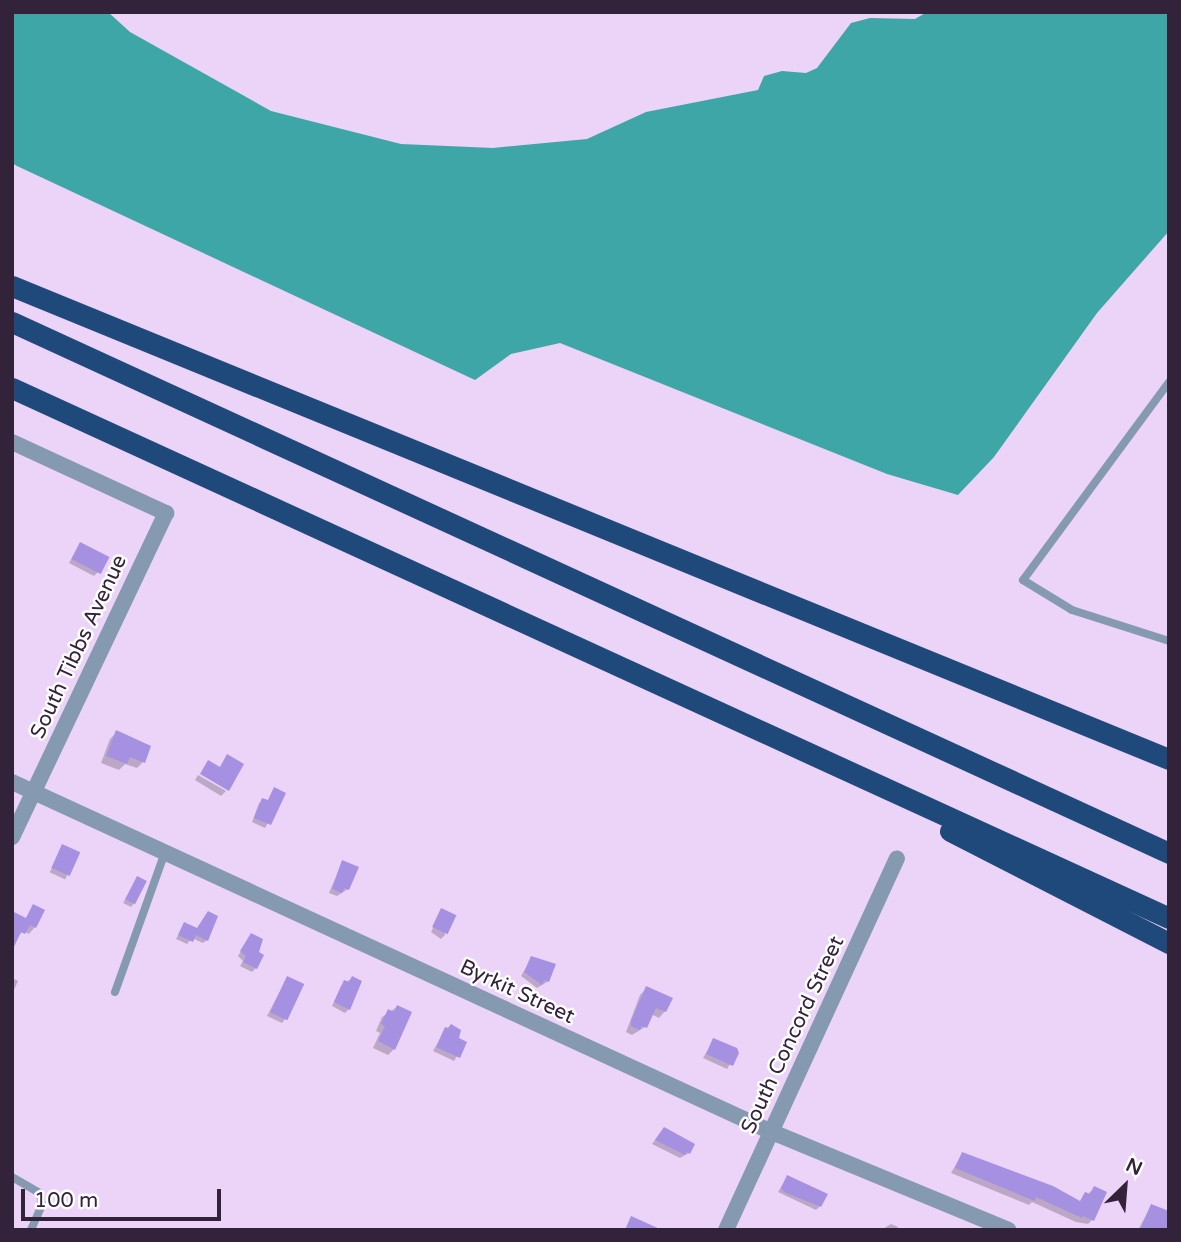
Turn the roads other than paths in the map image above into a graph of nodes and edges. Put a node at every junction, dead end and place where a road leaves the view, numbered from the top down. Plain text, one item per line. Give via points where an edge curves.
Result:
1 (12, 286) edge
2 (12, 322) edge
3 (1169, 382) edge
4 (12, 388) edge
5 (12, 442) edge
6 (1169, 641) edge
7 (684, 693) junction
8 (1169, 759) edge
9 (12, 782) edge
10 (1010, 782) junction
11 (34, 792) junction
12 (12, 837) edge
13 (1169, 843) edge
14 (165, 852) junction
15 (1169, 853) edge
16 (897, 858) dead end
17 (1169, 918) edge
18 (1169, 943) edge
19 (115, 992) dead end
20 (772, 1132) junction
21 (12, 1177) edge
22 (32, 1230) edge
23 (726, 1230) edge
24 (1009, 1230) edge

1 - 8 highway
2 - 10 highway
3 - 6 lane via 1023,580 1072,610
4 - 7 highway
5 - 11 street, South Tibbs Avenue via 166,513
7 - 17 highway
7 - 18 highway
9 - 11 street, Byrkit Street
10 - 13 highway
10 - 15 highway
11 - 12 street, South Tibbs Avenue
11 - 14 street, Byrkit Street
14 - 19 lane
14 - 20 street, Byrkit Street
16 - 20 street, South Concord Street
20 - 23 street, South Concord Street
20 - 24 street, Byrkit Street
21 - 22 lane via 40,1193 42,1205

